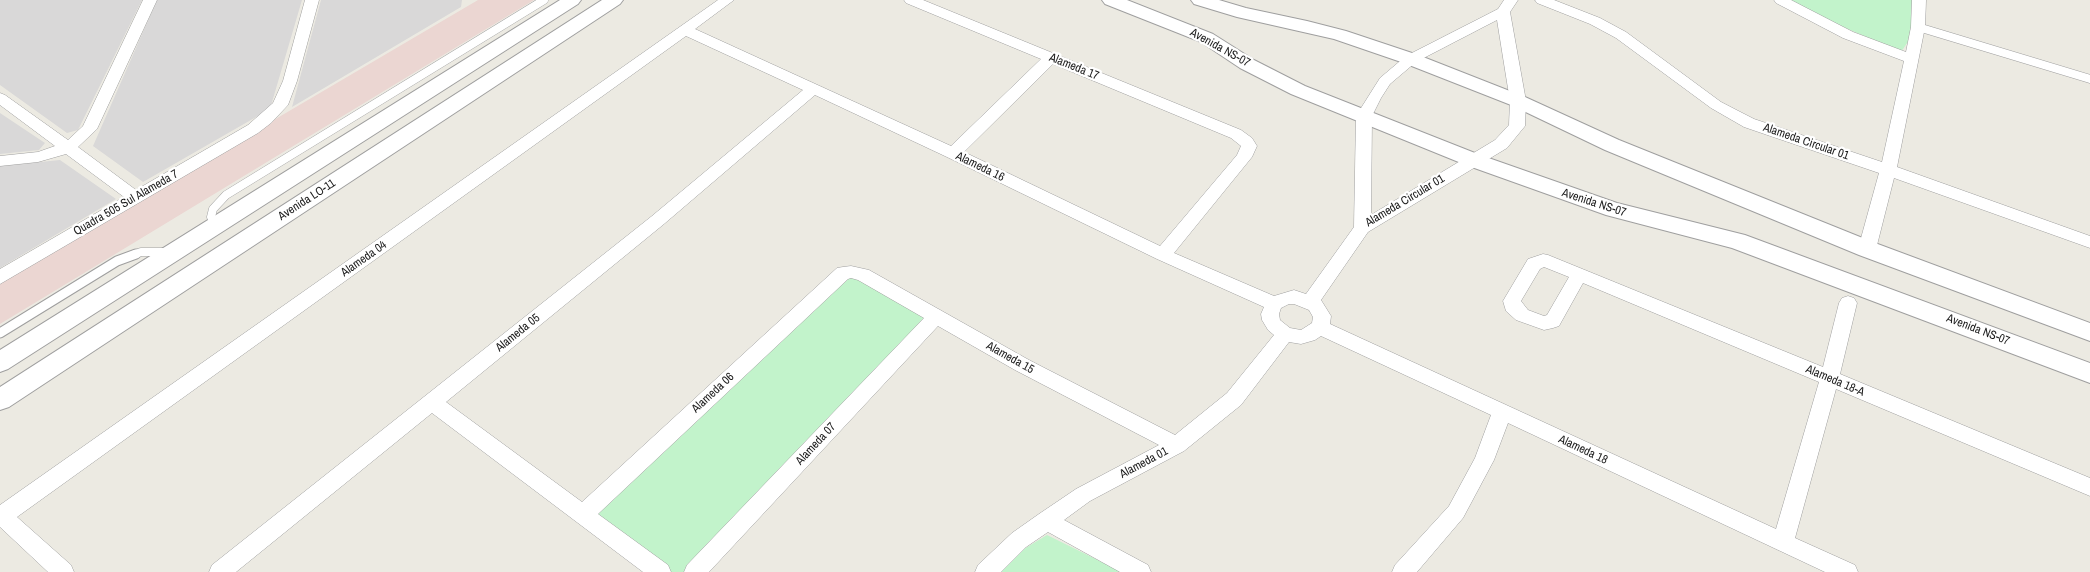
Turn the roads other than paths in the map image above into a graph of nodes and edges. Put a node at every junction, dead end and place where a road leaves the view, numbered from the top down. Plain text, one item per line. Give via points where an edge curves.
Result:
1 (150, 0) edge
2 (312, 0) edge
3 (544, 0) edge
4 (572, 0) edge
5 (614, 0) edge
6 (726, 0) edge
7 (911, 0) edge
8 (1111, 0) edge
9 (1200, 0) edge
10 (1542, 0) edge
11 (1781, 0) edge
12 (1919, 0) edge
13 (1507, 6) edge
14 (1918, 27) junction
15 (685, 30) junction
16 (1050, 58) junction
17 (1411, 59) junction
18 (1912, 59) junction
19 (2090, 80) edge
20 (812, 90) junction
21 (0, 98) edge
22 (1518, 100) junction
23 (1364, 116) junction
24 (68, 148) junction
25 (953, 154) junction
26 (1473, 160) junction
27 (0, 161) edge
28 (1888, 170) junction
29 (135, 197) junction
30 (217, 225) junction
31 (1362, 228) junction
32 (2090, 242) edge
33 (1867, 249) junction
34 (175, 252) junction
35 (1163, 255) junction
36 (843, 273) joint
37 (1579, 274) dead end
38 (0, 277) edge
39 (1310, 302) junction
40 (1848, 303) dead end
41 (1274, 304) junction
42 (937, 316) junction
43 (1320, 327) junction
44 (2090, 332) edge
45 (0, 333) edge
46 (1285, 334) junction
47 (0, 362) edge
48 (2090, 373) edge
49 (1829, 379) junction
50 (0, 400) edge
51 (433, 403) junction
52 (1502, 412) junction
53 (1177, 445) junction
54 (2090, 487) edge
55 (583, 514) junction
56 (1, 516) edge
57 (1046, 520) junction
58 (1783, 542) junction
59 (63, 572) edge
60 (220, 572) edge
61 (660, 572) edge
62 (696, 572) edge
63 (986, 572) edge
64 (1140, 572) edge
65 (1403, 572) edge
66 (1847, 572) edge

1 - 24 street via 89,128
2 - 29 street, Quadra 505 Sul Alameda 7 via 290,81 280,105 253,129
3 - 30 lane via 226,196 210,217
4 - 30 street
5 - 50 street, Avenida LO-11
6 - 15 street, Alameda 04
7 - 16 street, Alameda 17
8 - 23 street, Avenida NS-07 via 1207,38 1247,64 1298,90
9 - 17 street via 1340,35
10 - 28 street, Alameda Circular 01 via 1595,21 1621,36 1716,105 1749,123
11 - 18 street via 1848,35
12 - 14 street
13 - 17 street, Alameda Circular 01
13 - 22 street, Alameda Circular 01
14 - 18 street
14 - 19 lane
15 - 20 street, Alameda 16
15 - 56 street, Alameda 04
16 - 25 street
16 - 35 street, Alameda 17 via 1236,134 1249,146
17 - 22 street
17 - 23 street, Alameda Circular 01 via 1385,81
18 - 28 street
20 - 25 street, Alameda 16
20 - 51 street, Alameda 05
21 - 24 street
22 - 26 street, Alameda Circular 01 via 1517,126 1501,144
22 - 33 street via 1612,145
23 - 26 street, Avenida NS-07
23 - 31 street, Alameda Circular 01
24 - 27 street via 38,157
24 - 29 street
25 - 35 street, Alameda 16
26 - 31 street, Alameda Circular 01
26 - 48 street, Avenida NS-07 via 1613,210 1738,241
28 - 32 street, Alameda Circular 01
28 - 33 street
29 - 38 street, Quadra 505 Sul Alameda 7
30 - 34 street
31 - 39 street
33 - 44 street
34 - 45 lane via 131,254
34 - 47 street
35 - 41 street, Alameda 16
36 - 42 street, Alameda 15 via 863,275
36 - 55 street, Alameda 06
37 - 49 street, Alameda 18-A
39 - 41 street via 1302,298 1286,298
39 - 43 street via 1322,316
40 - 49 street
41 - 46 street via 1271,320
42 - 53 street, Alameda 15 via 1022,365
42 - 62 street, Alameda 07
43 - 46 street via 1302,337
43 - 52 street, Alameda 18
46 - 53 street, Alameda 01 via 1234,399
49 - 54 street, Alameda 18-A
49 - 58 street
51 - 55 street
51 - 60 street, Alameda 05
52 - 58 street, Alameda 18
52 - 65 street via 1484,460 1456,512
53 - 57 street, Alameda 01 via 1083,495
55 - 61 street
56 - 59 street
57 - 63 street, Alameda 01
57 - 64 street
58 - 66 street, Alameda 18

